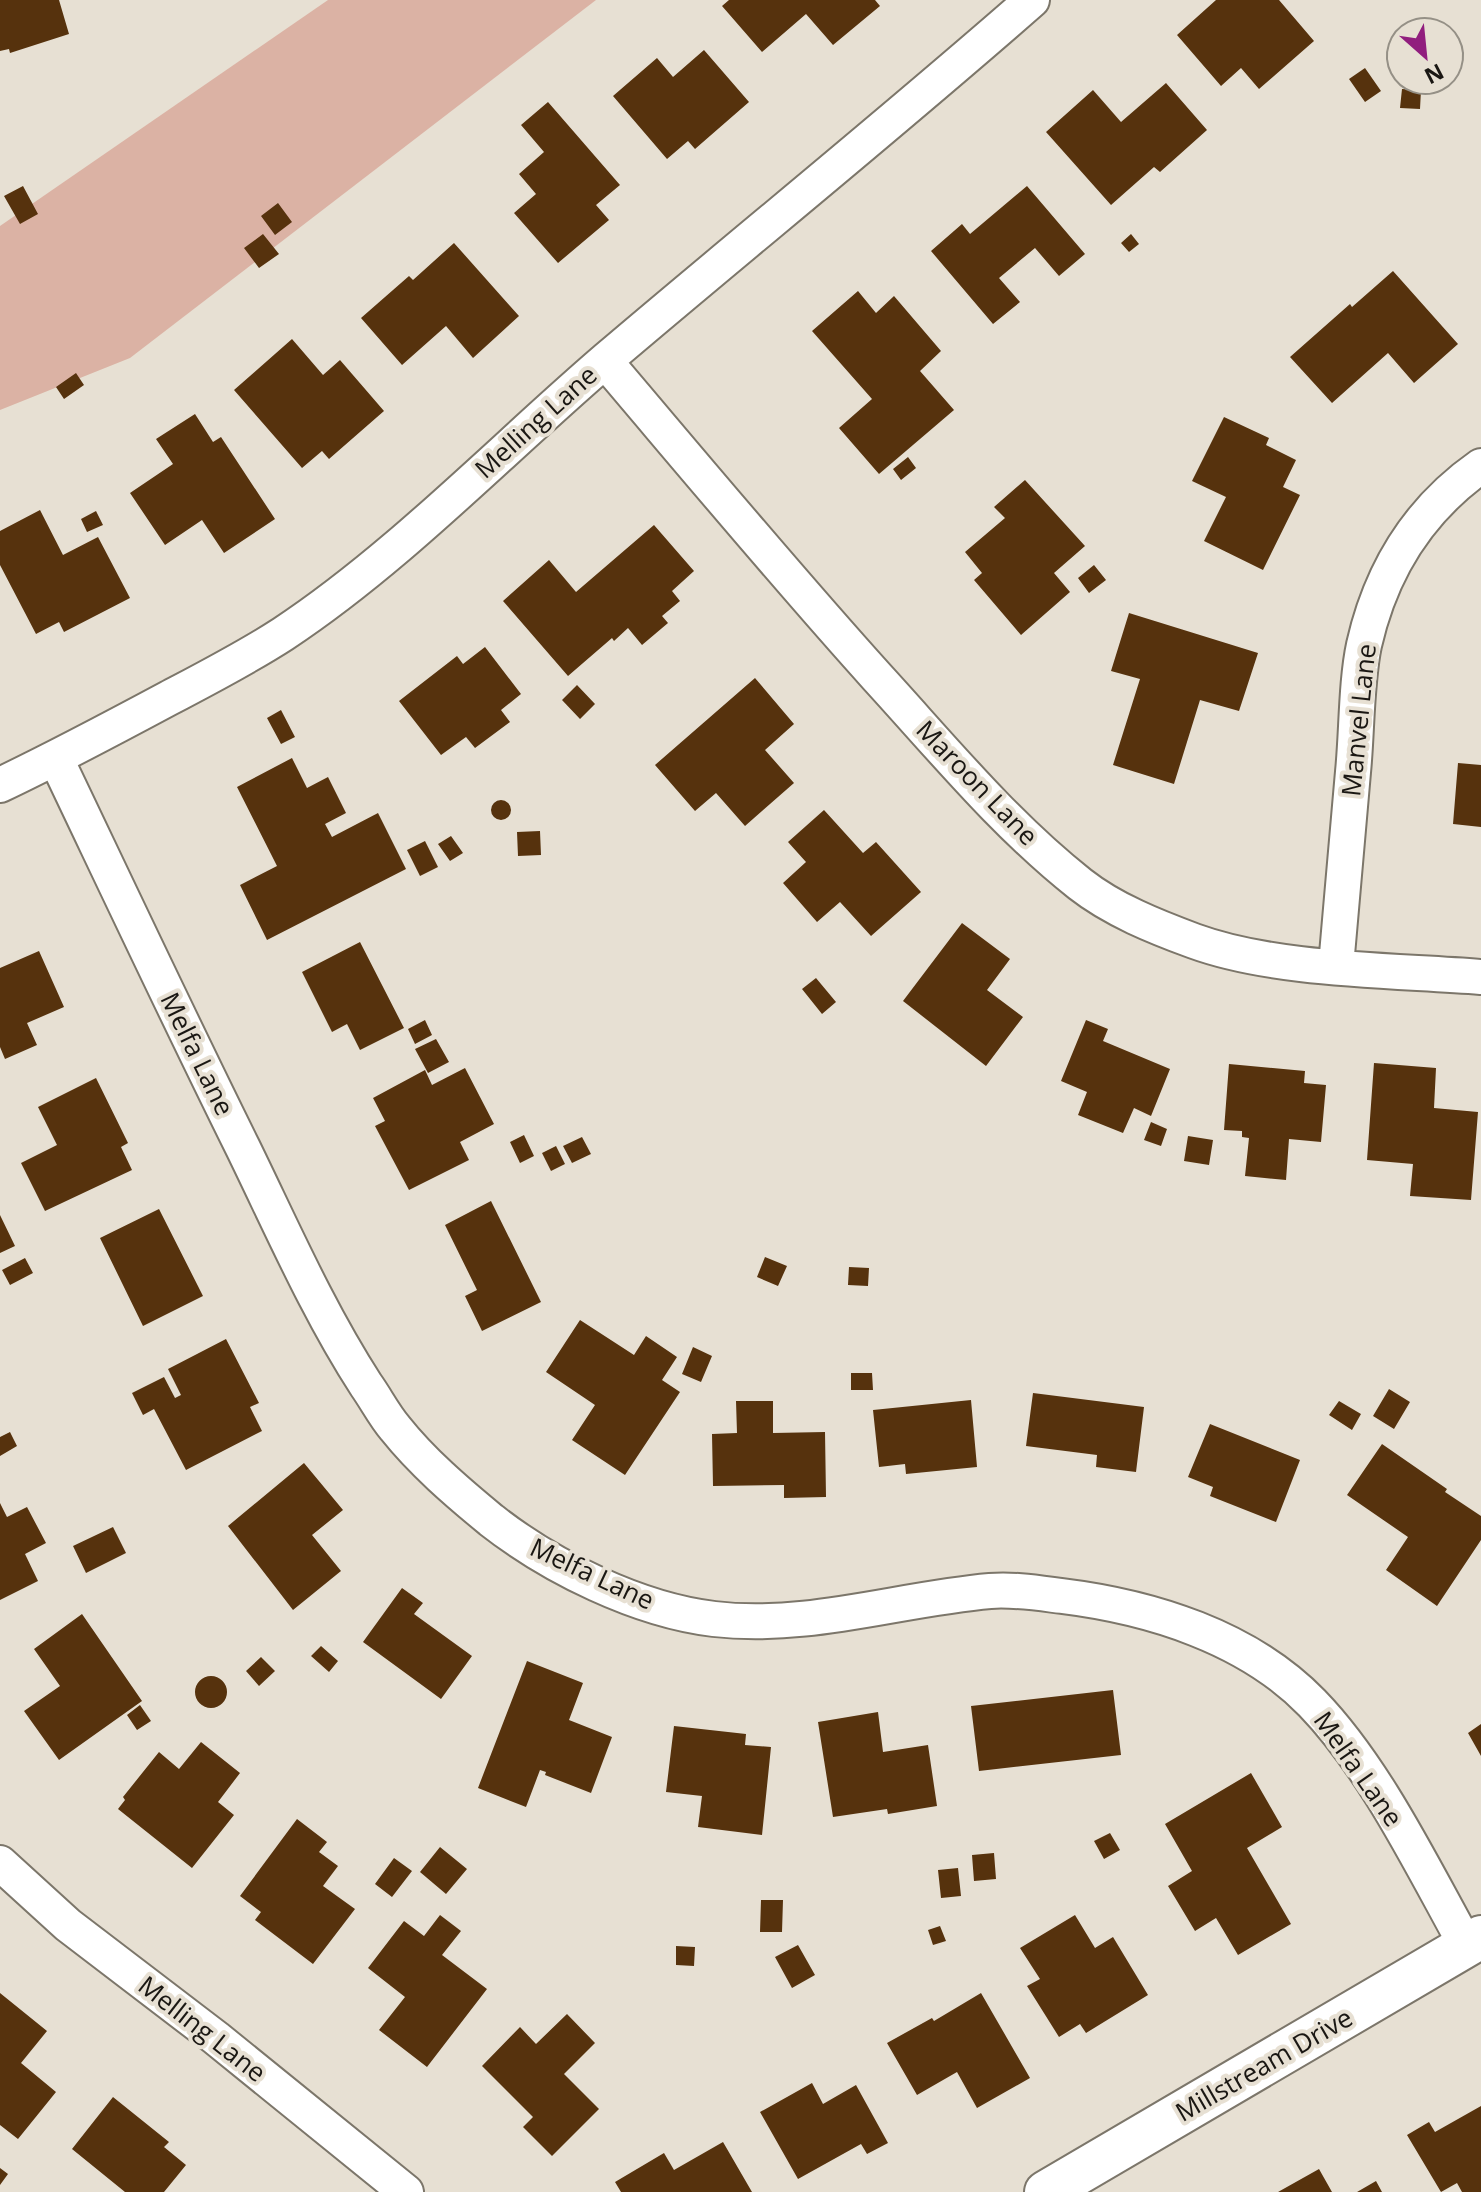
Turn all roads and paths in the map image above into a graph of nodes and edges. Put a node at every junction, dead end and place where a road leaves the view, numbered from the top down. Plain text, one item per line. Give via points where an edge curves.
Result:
1 (1032, 0) edge
2 (605, 361) junction
3 (1481, 466) edge
4 (56, 759) junction
5 (0, 785) edge
6 (1336, 966) junction
7 (1481, 977) edge
8 (0, 1863) edge
9 (1474, 1941) edge
10 (406, 2192) edge
11 (1046, 2192) edge

1 - 2 street, Melling Lane
2 - 4 street, Melling Lane via 307,617
2 - 6 street, Maroon Lane via 934,739 1082,886 1138,918 1197,942 1269,959
3 - 6 street, Manvel Lane via 1415,527 1379,594 1364,647
4 - 5 street, Melling Lane
4 - 9 street, Melfa Lane via 338,1342 393,1427 436,1473 493,1521 538,1553 633,1599 715,1619 803,1620 993,1590 1091,1600 1200,1630 1246,1653 1309,1699 1343,1738
6 - 7 street, Maroon Lane
8 - 10 street, Melling Lane via 68,1925
9 - 11 street, Millstream Drive

